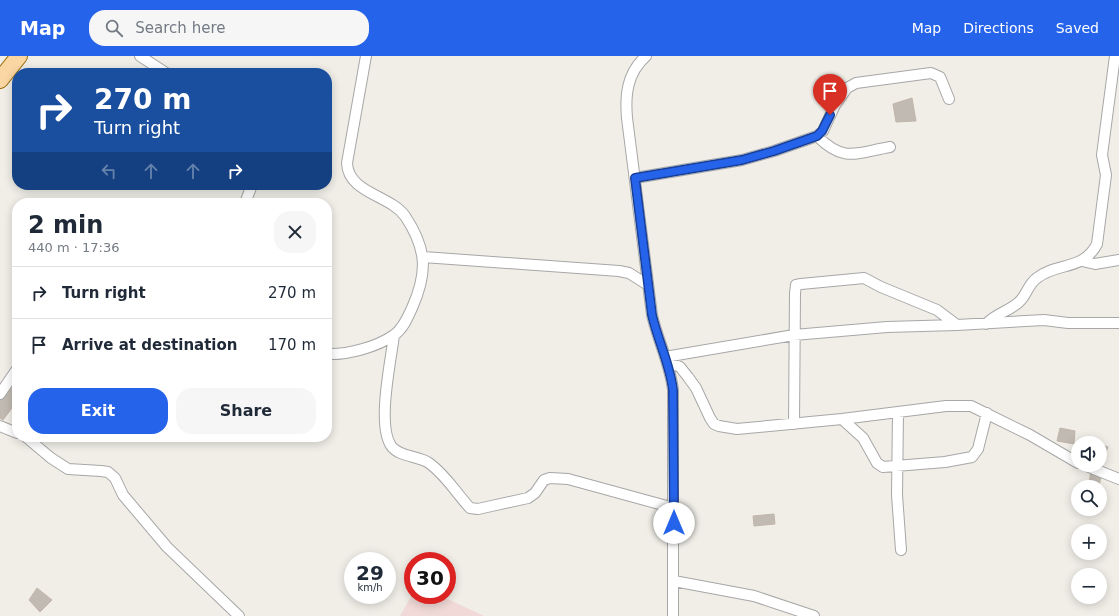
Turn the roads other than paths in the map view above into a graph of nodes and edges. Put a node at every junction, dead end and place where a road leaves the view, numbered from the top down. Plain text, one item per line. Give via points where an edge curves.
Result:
1 (140, 56) edge
2 (366, 56) edge
3 (646, 56) edge
4 (1115, 56) edge
5 (16, 57) edge
6 (158, 68) edge
7 (0, 80) edge
8 (949, 99) dead end
9 (817, 136) junction
10 (890, 146) dead end
11 (635, 178) junction
12 (423, 257) junction
13 (1119, 260) edge
14 (1082, 261) junction
15 (648, 285) junction
16 (1119, 323) edge
17 (986, 324) junction
18 (957, 325) junction
19 (394, 335) junction
20 (794, 335) junction
21 (332, 353) edge
22 (666, 359) junction
23 (12, 376) edge
24 (0, 394) edge
25 (898, 413) junction
26 (988, 413) junction
27 (842, 419) junction
28 (794, 424) junction
29 (0, 426) edge
30 (12, 431) edge
31 (32, 442) edge
32 (1071, 459) edge
33 (899, 465) junction
34 (1102, 472) edge
35 (1119, 479) edge
36 (674, 508) junction
37 (901, 550) dead end
38 (674, 581) junction
39 (239, 616) edge
40 (673, 616) edge
41 (814, 616) edge

1 - 6 street
2 - 12 street via 347,172 352,180 398,208 411,226
3 - 11 street via 631,76 626,96 626,118
4 - 14 street via 1102,155 1106,175 1100,232 1094,251
5 - 7 main road
8 - 9 street via 940,77 931,72 856,83 847,88
9 - 10 street via 835,151 843,154
9 - 11 street via 742,160
11 - 15 street
12 - 15 street via 609,270 629,273
12 - 19 street via 422,285 406,321
13 - 14 street via 1095,264
14 - 17 street via 1046,272 1030,284 1020,301 995,315
15 - 22 street via 654,325
16 - 17 street via 1068,323 1044,320
17 - 18 street
18 - 20 street via 887,327
18 - 20 street via 937,310 860,277 796,285
19 - 21 street via 375,345
19 - 36 street via 384,411 389,441 393,449 427,462 445,476 470,508 478,509 528,498 536,493 544,480 557,478
20 - 22 street
20 - 28 street
22 - 28 street via 680,367 688,377 714,424 737,429
22 - 36 street via 671,375 674,404
23 - 24 street
25 - 26 street via 959,405 971,406
25 - 27 street
25 - 33 street
26 - 32 street
26 - 33 street via 978,449 972,458
27 - 28 street
27 - 33 street via 863,438 880,466
29 - 30 street
31 - 39 street via 68,469 108,472 115,478 123,495 167,547
33 - 37 street via 897,495
34 - 35 street
36 - 38 street
38 - 40 street
38 - 41 street via 754,596

